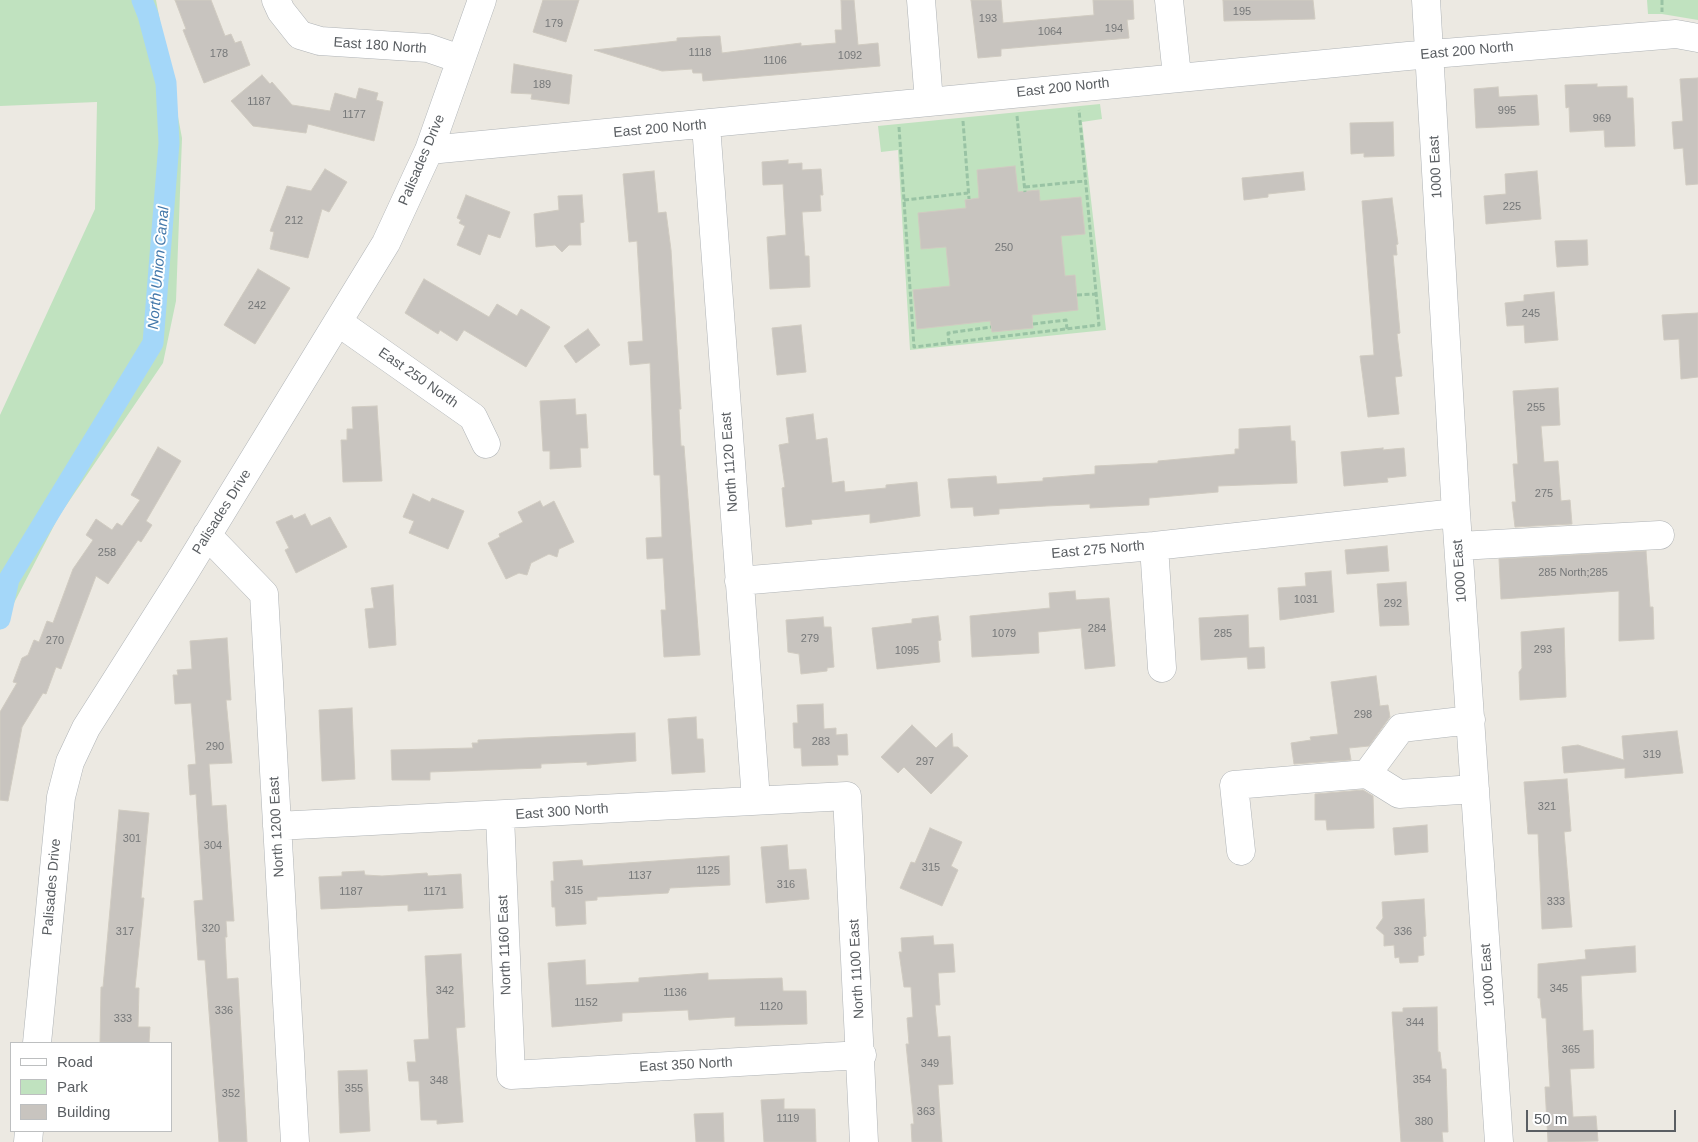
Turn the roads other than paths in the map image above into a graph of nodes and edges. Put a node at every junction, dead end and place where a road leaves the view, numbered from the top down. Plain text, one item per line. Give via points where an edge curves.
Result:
1 (276, 0) edge
2 (482, 0) edge
3 (921, 0) edge
4 (1169, 0) edge
5 (1426, 0) edge
6 (1698, 38) edge
7 (1429, 54) junction
8 (460, 59) junction
9 (1177, 76) junction
10 (929, 102) junction
11 (706, 125) junction
12 (429, 150) junction
13 (338, 322) junction
14 (486, 444) dead end
15 (1456, 513) junction
16 (207, 535) junction
17 (1660, 535) dead end
18 (1154, 546) junction
19 (1459, 546) junction
20 (739, 581) junction
21 (1162, 668) dead end
22 (1470, 720) junction
23 (1367, 774) junction
24 (1475, 790) junction
25 (847, 796) joint
26 (756, 800) junction
27 (500, 816) junction
28 (277, 826) junction
29 (1240, 851) dead end
30 (38, 1042) edge
31 (862, 1055) junction
32 (511, 1075) joint
33 (295, 1142) edge
34 (864, 1142) edge
35 (1499, 1142) edge

1 - 8 street, East 180 North via 300,35 320,41 428,48
2 - 8 street, Palisades Drive
3 - 10 street
4 - 9 street
5 - 7 street, 1000 East
6 - 7 street, East 200 North via 1676,34
7 - 9 street, East 200 North
7 - 15 street, 1000 East
8 - 12 street, Palisades Drive
9 - 10 street, East 200 North
10 - 11 street, East 200 North
11 - 12 street, East 200 North
11 - 20 street, North 1120 East
12 - 13 street, Palisades Drive via 386,244
13 - 14 street, East 250 North via 473,417
13 - 16 street, Palisades Drive
15 - 18 street, East 275 North
15 - 19 street, 1000 East
16 - 28 street, North 1200 East via 264,594
16 - 30 street, Palisades Drive via 86,728 70,762 61,797
17 - 19 street
18 - 20 street, East 275 North
18 - 21 street
19 - 22 street, 1000 East
20 - 26 street, North 1120 East
22 - 23 street via 1401,728
22 - 24 street, 1000 East
23 - 24 street via 1399,794
23 - 29 street via 1234,785
24 - 35 street, 1000 East
25 - 26 street, East 300 North
25 - 31 street, North 1100 East
26 - 27 street, East 300 North
27 - 28 street, East 300 North
27 - 32 street, North 1160 East
28 - 33 street, North 1200 East
31 - 32 street, East 350 North
31 - 34 street, North 1100 East

